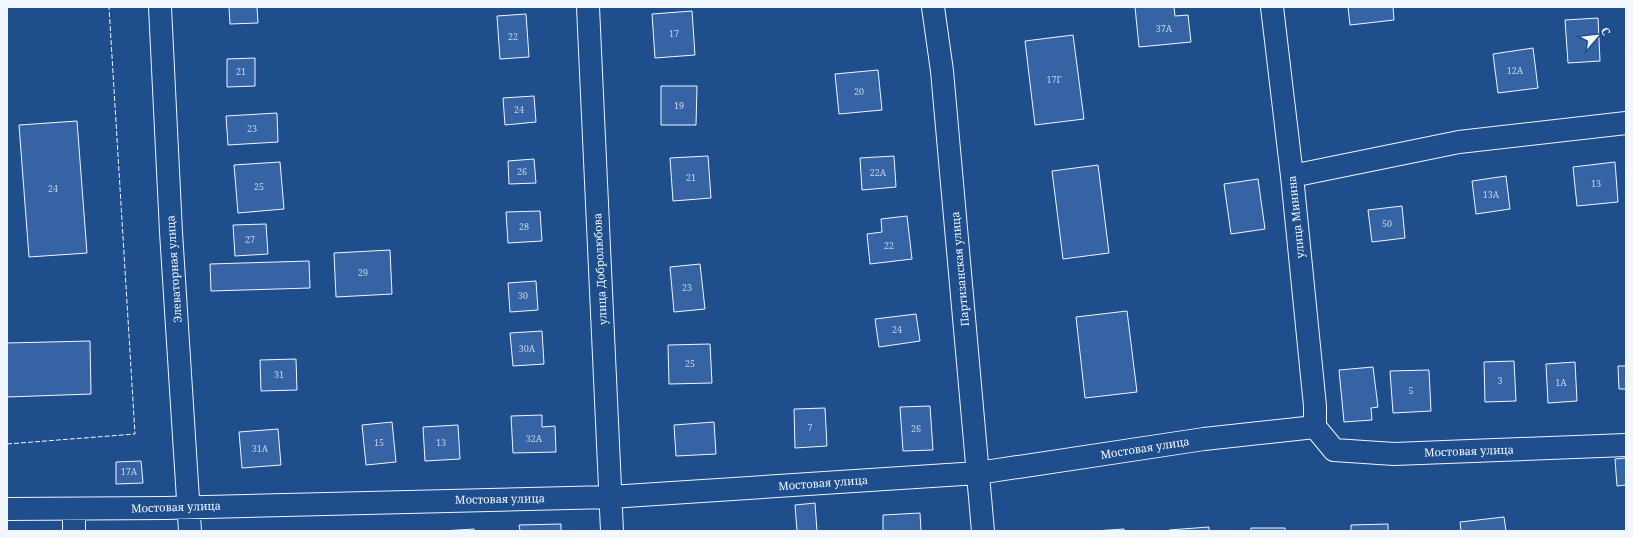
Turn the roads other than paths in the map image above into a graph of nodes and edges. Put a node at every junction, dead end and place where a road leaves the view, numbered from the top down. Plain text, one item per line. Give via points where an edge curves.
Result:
1 (160, 7) edge
2 (588, 7) edge
3 (933, 7) edge
4 (1272, 7) edge
5 (1626, 123) edge
6 (1292, 176) junction
7 (1315, 427) junction
8 (1626, 445) edge
9 (978, 473) junction
10 (610, 497) junction
11 (189, 506) junction
12 (7, 509) edge
13 (74, 509) junction
14 (74, 531) edge
15 (190, 531) edge
16 (612, 531) edge
17 (982, 531) edge

1 - 11 street, Элеваторная улица via 171,232
2 - 10 street, улица Добролюбова
3 - 9 street, Партизанская улица via 942,71
4 - 6 street, улица Минина
5 - 6 street via 1459,142
6 - 7 street, улица Минина
7 - 8 street, Мостовая улица via 1334,450 1394,454
7 - 9 street, Мостовая улица via 1204,439
9 - 10 street, Мостовая улица
9 - 17 street, Партизанская улица
10 - 11 street, Мостовая улица
10 - 16 street, улица Добролюбова
11 - 13 street, Мостовая улица
11 - 15 street, Элеваторная улица
12 - 13 street, Мостовая улица
13 - 14 street

